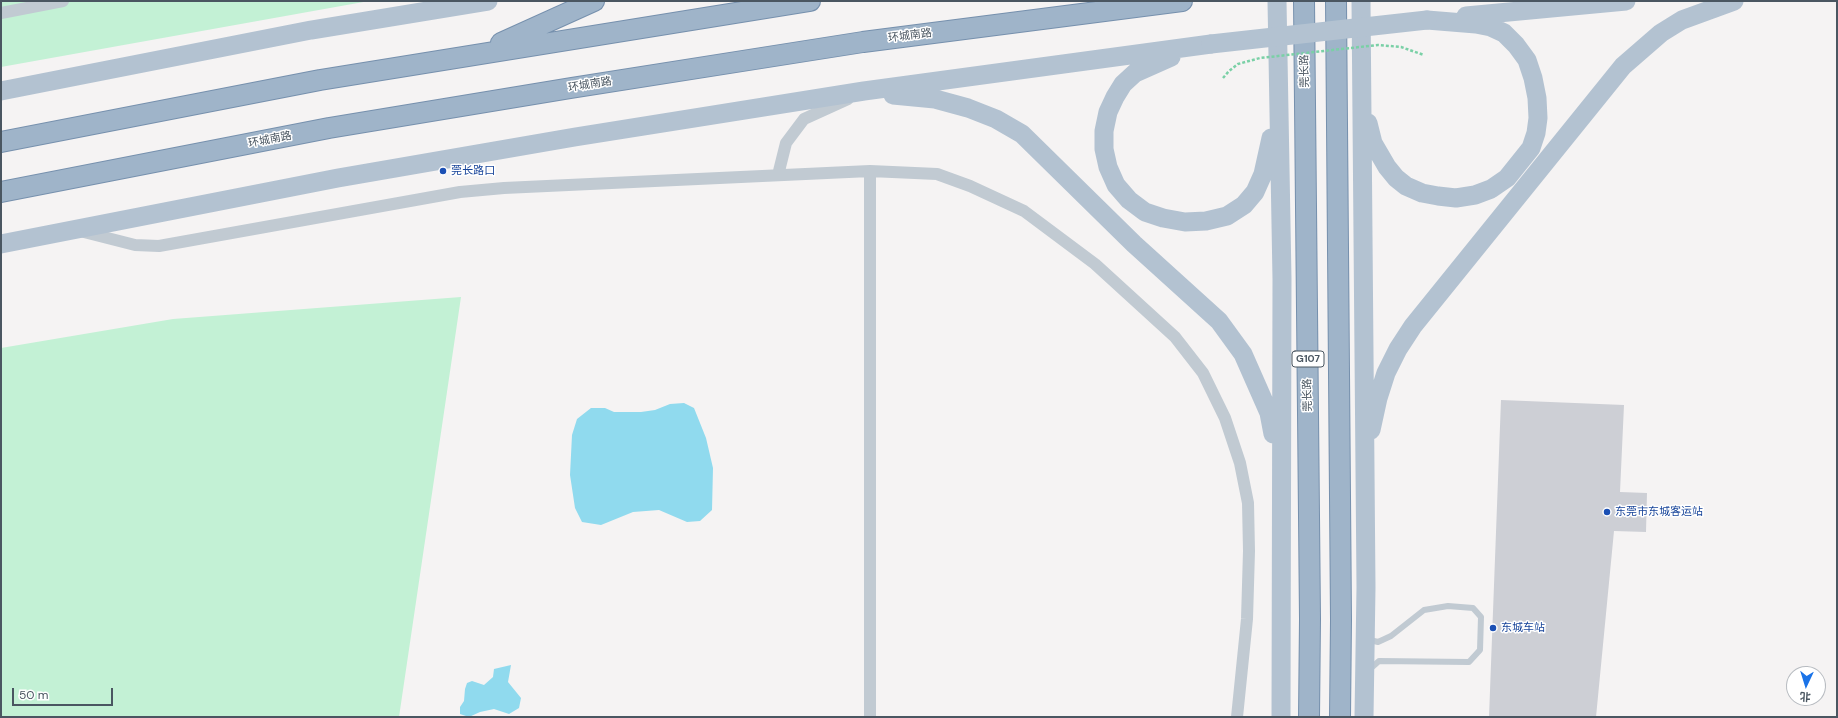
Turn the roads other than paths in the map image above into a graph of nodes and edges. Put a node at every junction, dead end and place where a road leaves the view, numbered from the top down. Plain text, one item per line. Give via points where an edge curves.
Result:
1 (63, 1) edge
2 (488, 1) edge
3 (594, 1) edge
4 (810, 1) edge
5 (1182, 1) edge
6 (1277, 1) edge
7 (1304, 1) edge
8 (1336, 1) edge
9 (1361, 1) edge
10 (1626, 1) edge
11 (1734, 1) edge
12 (1, 13) edge
13 (1427, 20) junction
14 (1211, 44) junction
15 (476, 54) junction
16 (1362, 76) junction
17 (1278, 81) junction
18 (1, 91) edge
19 (864, 92) junction
20 (1, 142) edge
21 (870, 171) junction
22 (778, 175) junction
23 (1, 192) edge
24 (73, 230) junction
25 (1, 244) edge
26 (1363, 468) junction
27 (1280, 473) junction
28 (1366, 628) junction
29 (1366, 678) junction
30 (870, 717) edge
31 (1237, 717) edge
32 (1281, 717) edge
33 (1309, 717) edge
34 (1340, 717) edge
35 (1364, 717) edge

1 - 12 street
2 - 18 main road via 311,30
3 - 15 highway
4 - 15 highway
5 - 23 highway, 环城南路 via 863,42 571,88 329,128
6 - 17 main road
7 - 33 highway, 莞长路 / G107
8 - 34 highway, G107
9 - 16 main road
10 - 13 main road
11 - 26 main road via 1682,20 1623,66 1413,326 1386,373
13 - 14 main road, bridge
13 - 16 main road via 1491,27 1504,33 1527,60 1537,98 1536,133 1531,148 1507,178 1491,189 1456,198 1422,193 1406,186 1387,167 1373,143 1366,115
14 - 17 main road via 1166,58 1135,73 1114,97 1108,112 1104,149 1108,167 1116,185 1129,200 1145,212 1185,222 1206,221 1227,216 1244,205 1255,192 1269,155
14 - 19 main road
15 - 20 highway via 320,80
16 - 26 main road
17 - 27 main road via 1282,279
19 - 22 street via 804,119 786,143
19 - 24 main road via 567,138 338,178
19 - 27 main road via 935,99 996,119 1022,134 1134,244 1219,321 1244,354 1269,413
21 - 22 street
21 - 30 street
21 - 31 street via 937,174 1024,211 1095,264 1143,307 1175,337 1203,373 1224,418 1240,463 1248,503 1247,619
22 - 24 street via 460,192 159,246 135,245
24 - 25 main road
26 - 28 main road
27 - 32 main road
28 - 29 main road
28 - 29 lane via 1370,640 1378,642 1391,636 1424,610 1448,606 1473,608 1481,617 1480,650 1469,662 1379,661 1371,667
29 - 35 main road

